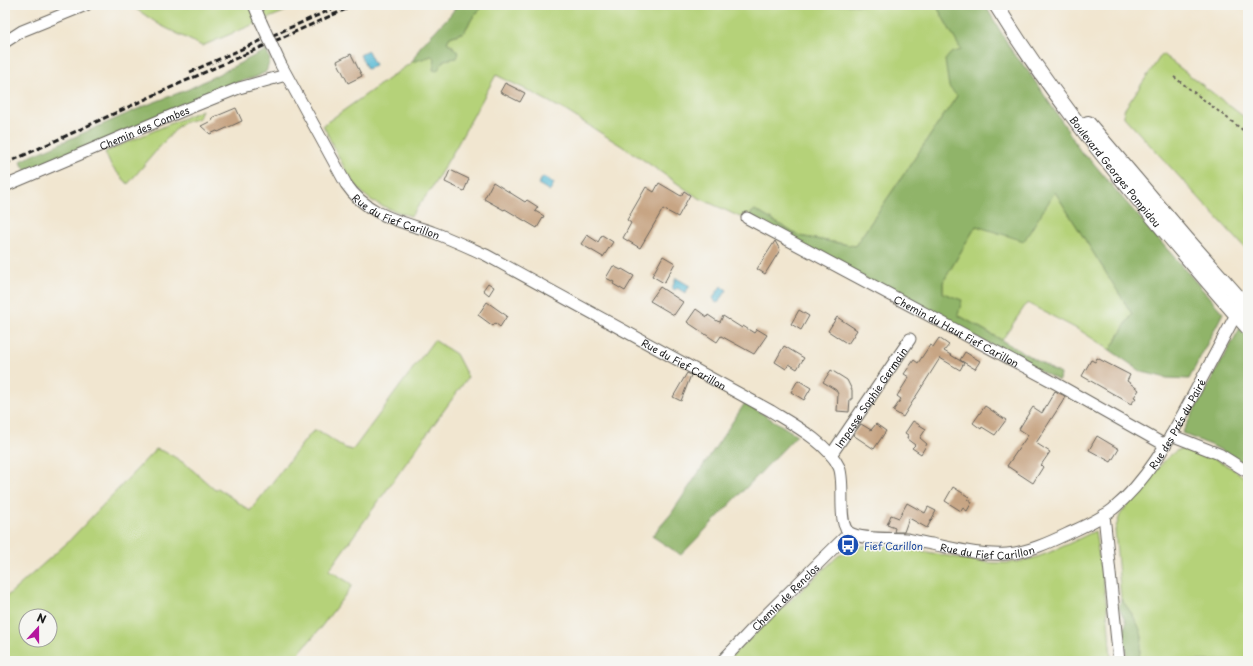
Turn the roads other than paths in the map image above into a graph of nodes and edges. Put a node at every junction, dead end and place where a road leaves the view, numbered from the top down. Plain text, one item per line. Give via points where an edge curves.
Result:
1 (86, 5) edge
2 (254, 5) edge
3 (996, 5) edge
4 (1004, 5) edge
5 (5, 42) edge
6 (286, 75) junction
7 (1068, 100) junction
8 (5, 186) edge
9 (747, 218) dead end
10 (1248, 308) edge
11 (1248, 318) edge
12 (1233, 320) dead end
13 (1248, 328) edge
14 (910, 339) dead end
15 (1168, 440) junction
16 (831, 455) junction
17 (1248, 472) edge
18 (1104, 515) junction
19 (849, 533) junction
20 (722, 661) edge
21 (1119, 661) edge

1 - 5 street via 22,31
2 - 6 street, Rue du Fief Carillon, bridge
3 - 13 main road, Boulevard Georges Pompidou via 1062,103 1094,145
4 - 7 main road, Boulevard Georges Pompidou
6 - 8 street, Chemin des Combes via 239,88
6 - 16 street, Rue du Fief Carillon via 346,184 366,206 398,221 464,244 499,262 771,411 813,439
7 - 10 main road
7 - 11 main road, Boulevard Georges Pompidou via 1141,192
9 - 15 street, Chemin du Haut Fief Carillon via 1055,383
12 - 15 street, Rue des Prés du Pairé
14 - 16 street, Impasse Sophie Germain
15 - 17 street, Chemin du Haut Fief Carillon via 1219,454
15 - 18 street, Rue des Prés du Pairé via 1141,480 1122,501
16 - 19 street, Rue du Fief Carillon via 840,468 843,523
18 - 19 street, Rue du Fief Carillon via 1031,550 1006,554 975,552 906,539 860,537
18 - 21 street
19 - 20 street, Chemin de Renclos

